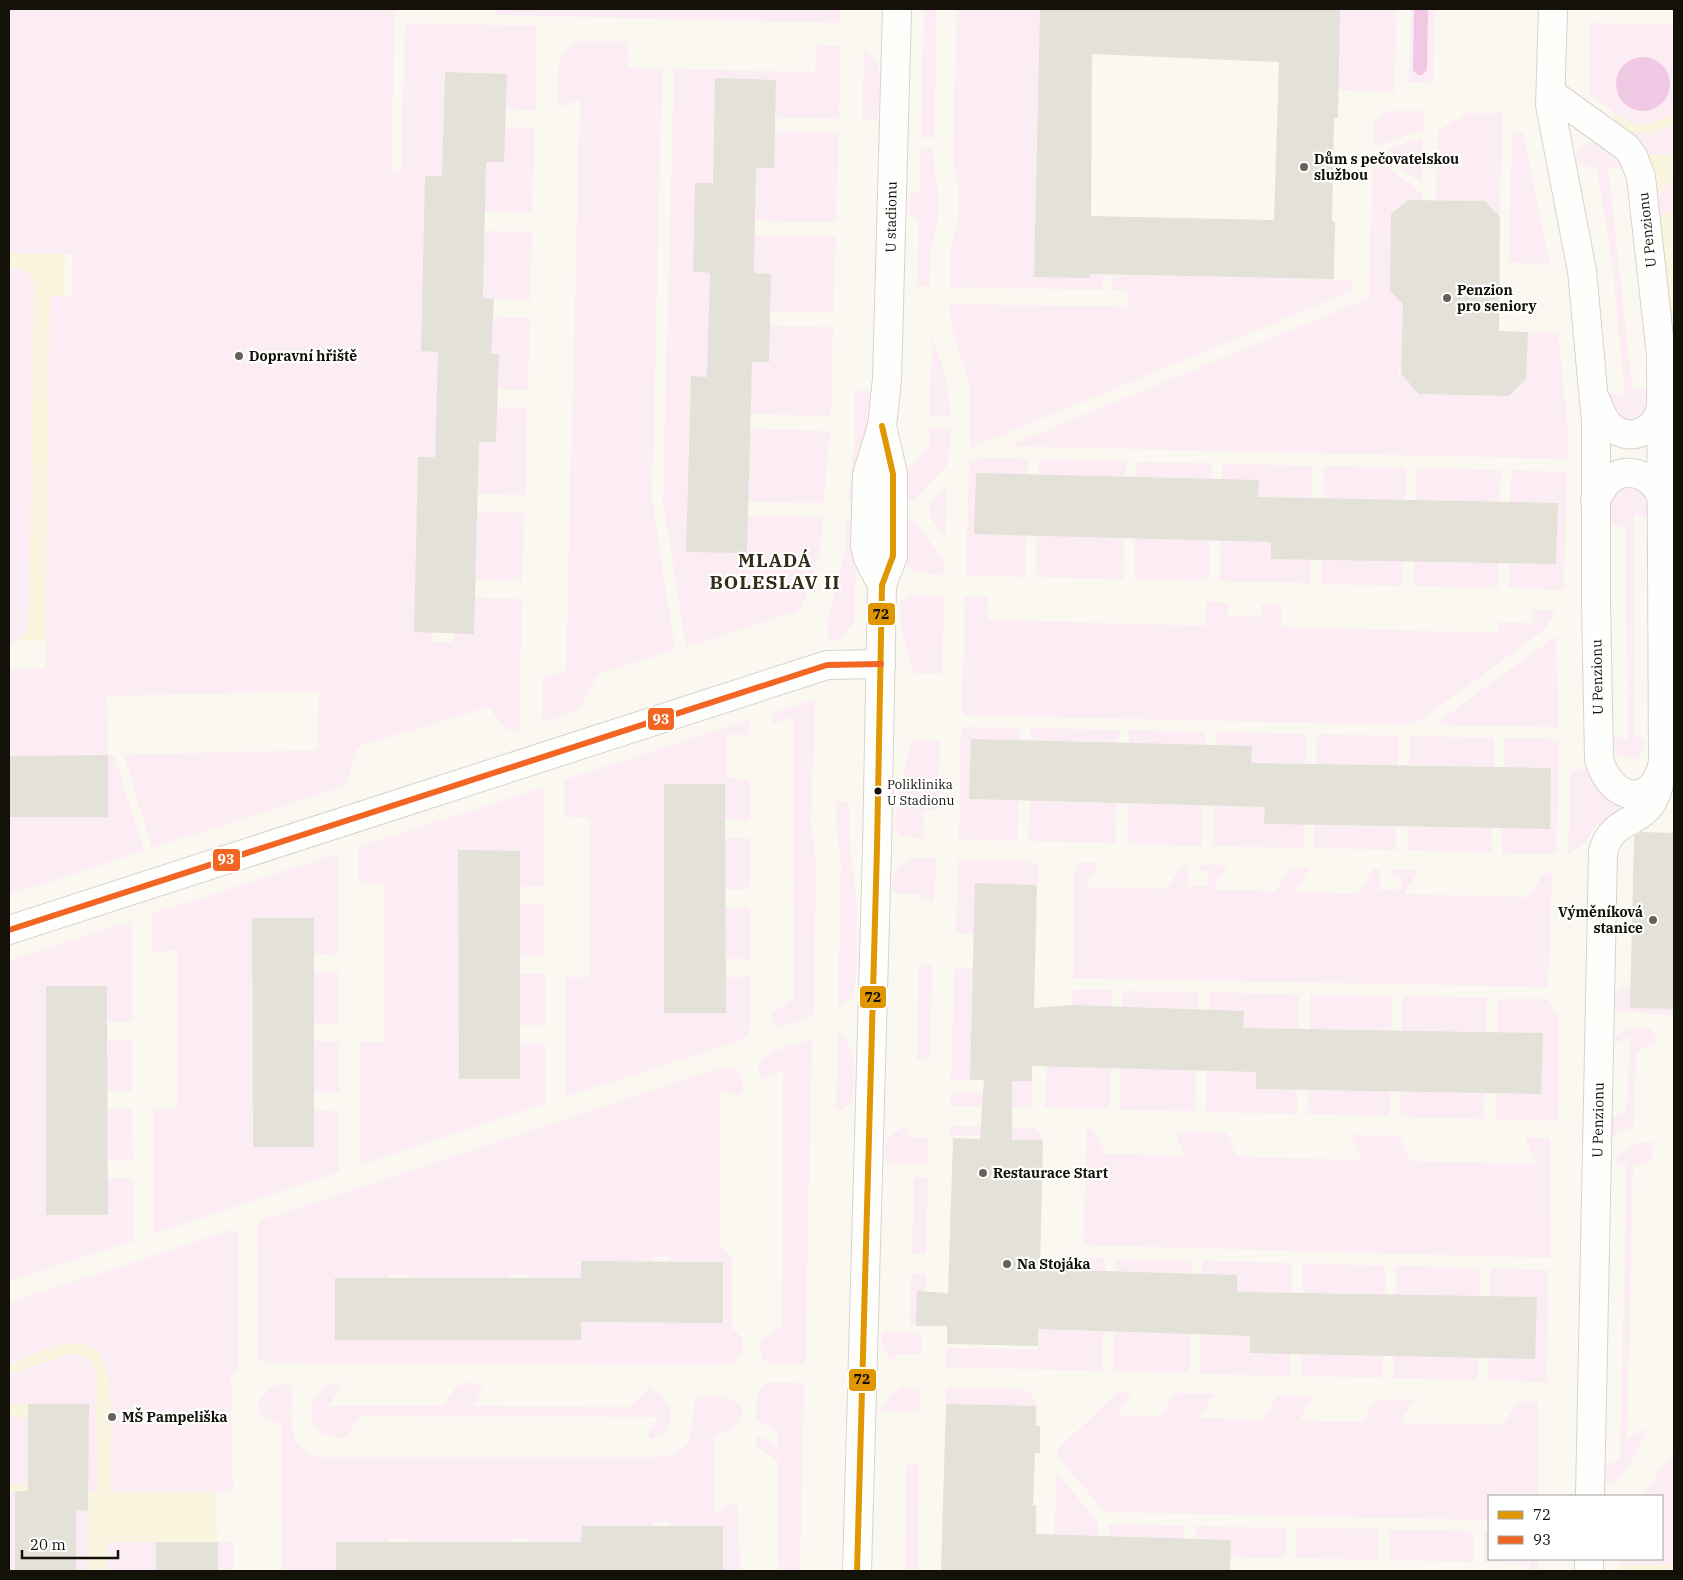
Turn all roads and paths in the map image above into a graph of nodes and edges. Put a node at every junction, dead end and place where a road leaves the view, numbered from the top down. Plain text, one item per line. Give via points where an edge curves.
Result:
1 (896, 9) edge
2 (1553, 9) edge
3 (1551, 99) junction
4 (1594, 397) junction
5 (1662, 408) junction
6 (1661, 496) junction
7 (1595, 501) junction
8 (881, 664) junction
9 (1662, 770) junction
10 (9, 930) edge
11 (1590, 1495) edge
12 (857, 1571) edge

1 - 8 street, U stadionu via 887,379 882,426 893,474 893,556 882,586
2 - 3 street
3 - 4 street via 1582,271
3 - 5 street, U Penzionu via 1626,147 1638,166 1661,356
4 - 5 street via 1605,421 1617,431 1627,434 1639,433 1653,426
4 - 7 street, U Penzionu
5 - 6 street, U Penzionu
6 - 7 street via 1650,480 1630,473 1612,478
6 - 9 street, U Penzionu
7 - 9 street, U Penzionu via 1599,759 1608,782 1630,794 1652,786
8 - 10 street via 827,665
8 - 12 street
9 - 11 street, U Penzionu via 1657,794 1649,809 1618,827 1606,842 1603,852

